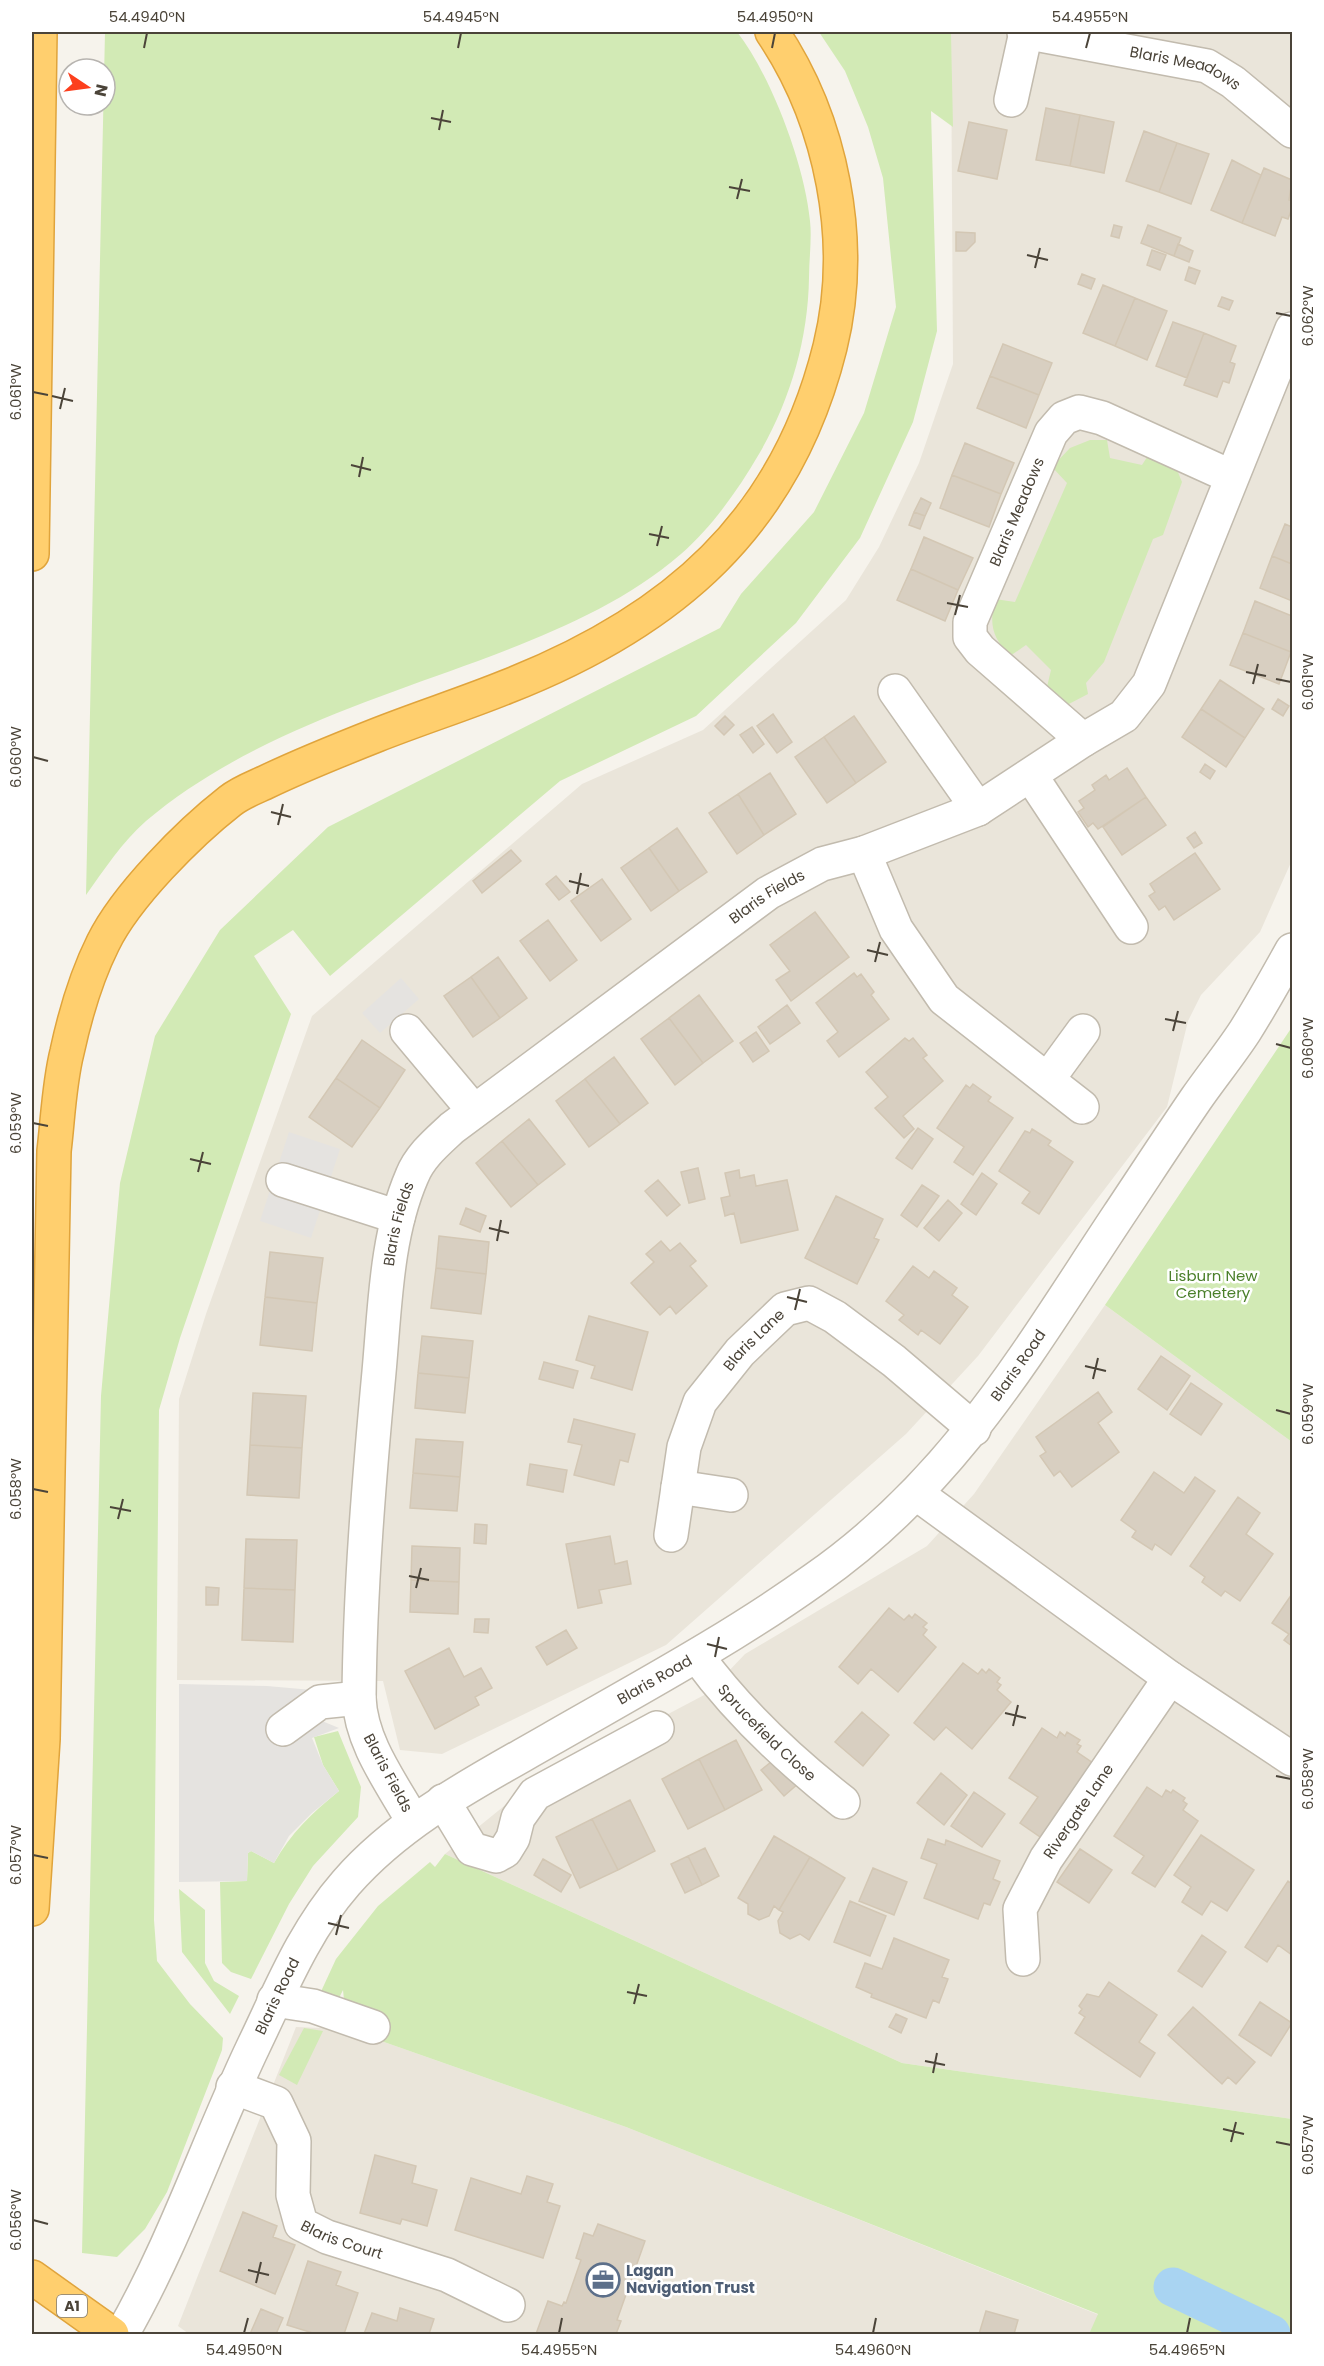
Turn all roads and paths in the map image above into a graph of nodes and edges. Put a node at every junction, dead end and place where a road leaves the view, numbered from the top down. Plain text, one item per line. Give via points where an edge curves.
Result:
1 (40, 32) edge
2 (772, 32) edge
3 (1025, 32) edge
4 (1011, 100) dead end
5 (1293, 131) edge
6 (1293, 329) edge
7 (1232, 477) junction
8 (32, 554) edge
9 (895, 691) dead end
10 (1083, 740) junction
11 (1031, 776) junction
12 (978, 809) junction
13 (864, 853) junction
14 (1131, 927) dead end
15 (1293, 950) edge
16 (407, 1031) dead end
17 (1083, 1031) dead end
18 (1048, 1079) junction
19 (1082, 1107) dead end
20 (474, 1111) junction
21 (283, 1180) dead end
22 (398, 1217) junction
23 (974, 1429) junction
24 (678, 1487) junction
25 (917, 1494) junction
26 (731, 1495) dead end
27 (671, 1535) dead end
28 (697, 1656) junction
29 (1170, 1678) junction
30 (657, 1728) dead end
31 (1293, 1759) edge
32 (443, 1801) junction
33 (843, 1802) dead end
34 (414, 1821) junction
35 (32, 1909) edge
36 (1023, 1959) dead end
37 (274, 2000) junction
38 (373, 2027) dead end
39 (233, 2087) junction
40 (32, 2277) edge
41 (508, 2305) dead end
42 (112, 2334) edge
43 (122, 2334) edge

1 - 8 highway
2 - 35 highway via 787,54 819,124 835,192 840,255 836,322 820,387 796,448 756,512 709,566 648,615 581,653 509,686 302,765 234,798 187,839 140,889 104,940 82,993 66,1054 54,1151 43,1739
3 - 4 street, Blaris Meadows
3 - 5 street, Blaris Meadows via 1207,66
6 - 7 street
7 - 10 street via 1149,684 1124,716
7 - 10 street, Blaris Meadows via 1102,418 1079,412 1064,418 1051,434 970,622 970,637
9 - 12 street
10 - 11 street
11 - 12 street
11 - 14 street
12 - 13 street, Blaris Fields
13 - 18 street via 896,929 944,999
13 - 20 street, Blaris Fields via 822,864 768,893
15 - 23 street, Blaris Road via 1245,1032
16 - 20 street
17 - 18 street
18 - 19 street
20 - 22 street, Blaris Fields via 428,1150 412,1174
21 - 22 street
22 - 34 street, Blaris Fields via 386,1294 369,1482 360,1709 370,1744
23 - 24 street, Blaris Lane via 894,1361 835,1317 809,1303 786,1309 740,1352 700,1402 684,1448
23 - 25 street, Blaris Road
24 - 26 street
24 - 27 street, Blaris Lane
25 - 28 street, Blaris Road via 871,1538 814,1580
25 - 29 street
28 - 32 street, Blaris Road
28 - 33 street, Sprucefield Close via 718,1684 790,1760
29 - 31 street
29 - 36 street, Rivergate Lane via 1046,1858 1020,1909
30 - 32 street via 535,1794 518,1818 505,1851 496,1856 472,1849
32 - 34 street, Blaris Road
34 - 37 street, Blaris Road via 343,1886 303,1943
37 - 38 street via 313,2006
37 - 39 street, Blaris Road
39 - 41 street, Blaris Court via 276,2103 294,2141 293,2194 301,2224 327,2238 447,2275
39 - 43 street, Blaris Road via 152,2283
40 - 42 highway, A1

